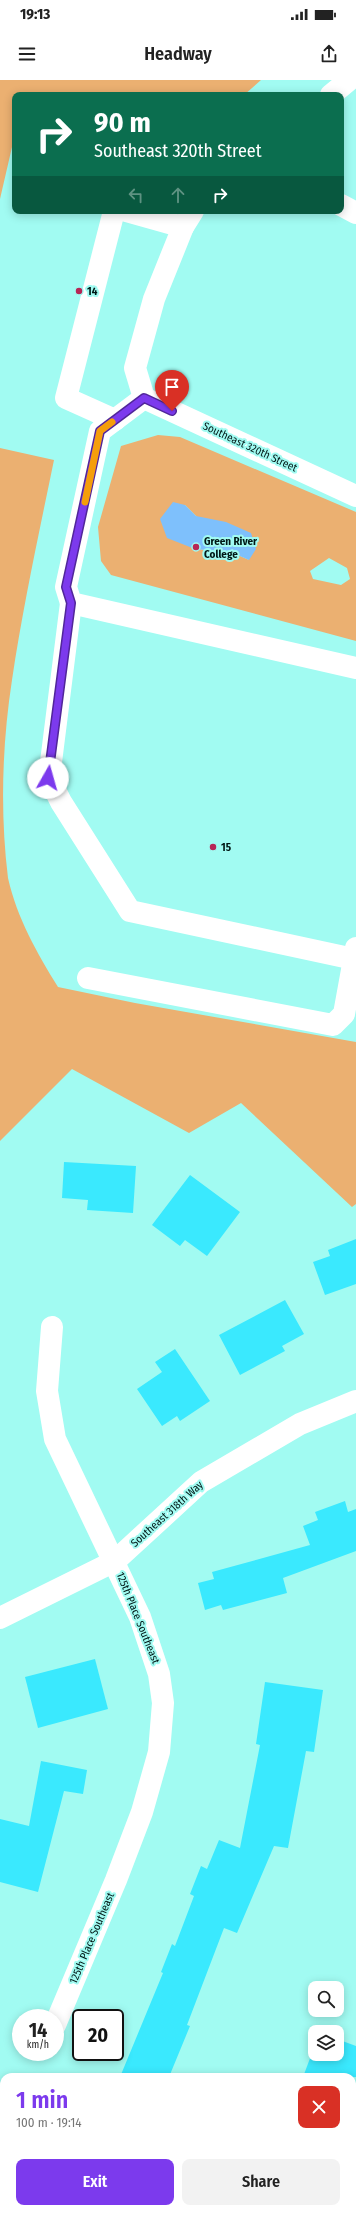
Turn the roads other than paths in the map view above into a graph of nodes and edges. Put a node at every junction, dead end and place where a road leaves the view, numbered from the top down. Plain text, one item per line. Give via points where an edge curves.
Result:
1 (349, 80) edge
2 (335, 92) edge
3 (344, 206) edge
4 (356, 212) edge
5 (113, 214) edge
6 (149, 214) edge
7 (188, 219) edge
8 (144, 398) junction
9 (115, 420) junction
10 (356, 496) edge
11 (71, 603) junction
12 (356, 668) edge
13 (355, 953) edge
14 (88, 978) dead end
15 (52, 1327) dead end
16 (356, 1401) edge
17 (115, 1561) junction
18 (0, 1618) edge
19 (62, 2009) edge

1 - 2 street
3 - 4 street
5 - 9 street via 66,398
6 - 7 street
7 - 8 street via 154,299 135,368
8 - 9 street
8 - 10 street, Southeast 320th Street
9 - 11 street via 100,431 66,587
11 - 12 street
11 - 13 street via 48,778 130,911
13 - 14 street via 344,1014 333,1025
15 - 17 street, 125th Place Southeast via 47,1391 55,1439
16 - 17 street, Southeast 318th Way via 300,1424 201,1482
17 - 18 street, Southeast 318th Way
17 - 19 street, 125th Place Southeast via 140,1617 159,1674 163,1703 161,1736 156,1767 139,1819

